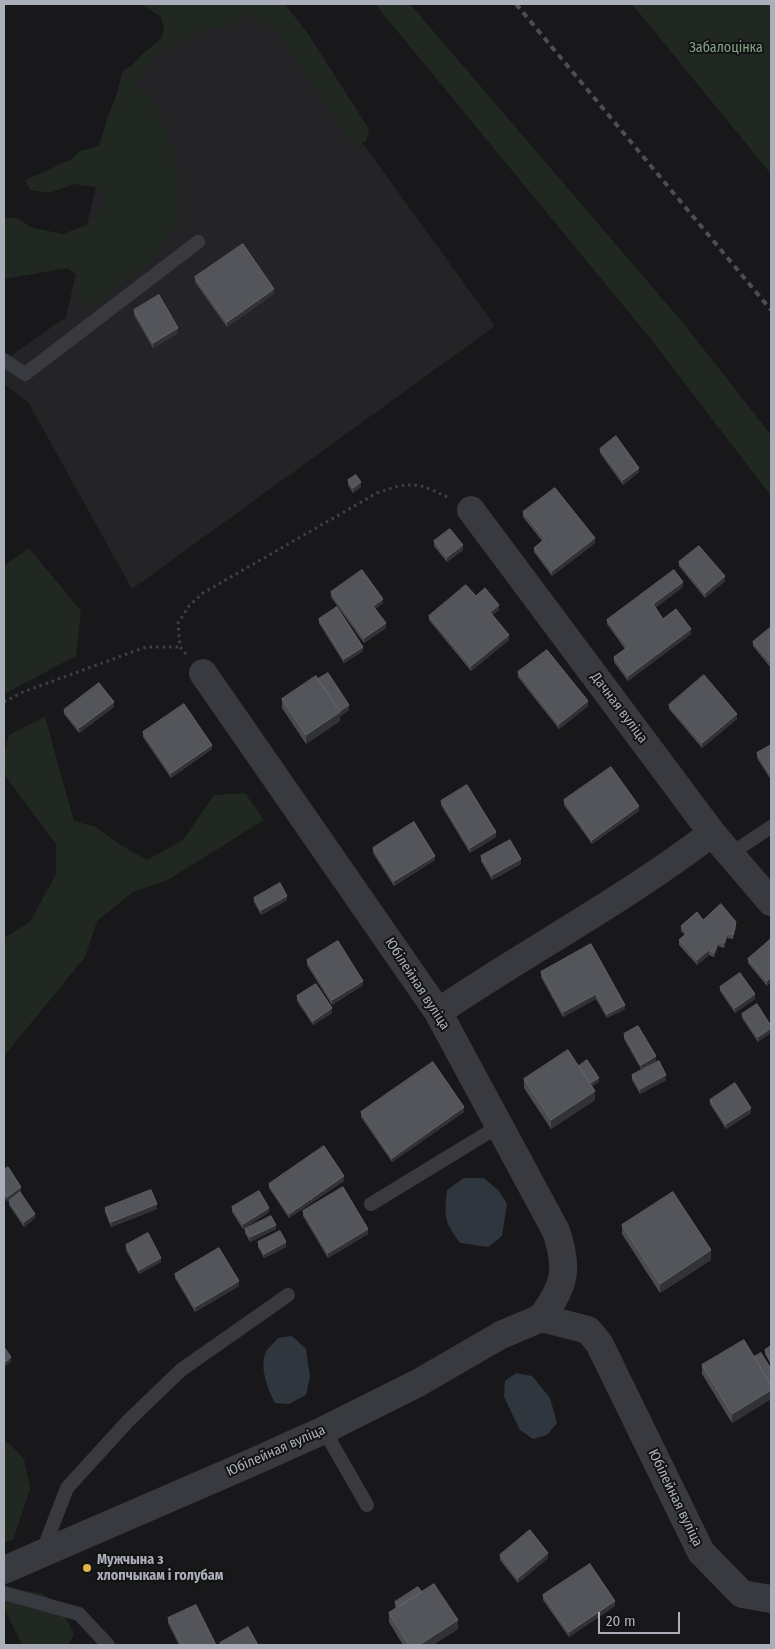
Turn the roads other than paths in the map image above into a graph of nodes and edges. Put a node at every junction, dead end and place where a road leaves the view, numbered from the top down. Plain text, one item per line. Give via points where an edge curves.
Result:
1 (198, 242) dead end
2 (4, 360) edge
3 (471, 510) road end
4 (203, 673) road end
5 (771, 827) edge
6 (712, 833) junction
7 (730, 854) junction
8 (771, 902) edge
9 (438, 1012) junction
10 (499, 1126) junction
11 (371, 1204) dead end
12 (288, 1295) dead end
13 (541, 1318) junction
14 (324, 1430) junction
15 (367, 1505) dead end
16 (42, 1554) junction
17 (4, 1570) edge
18 (4, 1593) edge
19 (771, 1599) edge
20 (108, 1645) edge

1 - 2 lane via 25,374
3 - 6 street, Дачная вуліца
4 - 9 street, Юбілейная вуліца
5 - 7 lane
6 - 7 street, Дачная вуліца
6 - 9 street via 673,863
7 - 8 street, Дачная вуліца
9 - 10 street, Юбілейная вуліца
10 - 11 lane
10 - 13 street, Юбілейная вуліца via 556,1231 561,1248 562,1278 551,1305
12 - 16 lane via 181,1370 128,1421 67,1488
13 - 14 street, Юбілейная вуліца via 501,1335 418,1383
13 - 19 street, Юбілейная вуліца via 588,1330 599,1343 701,1552 742,1594
14 - 15 lane
14 - 16 street, Юбілейная вуліца
16 - 17 street, Юбілейная вуліца
18 - 20 lane via 79,1614

